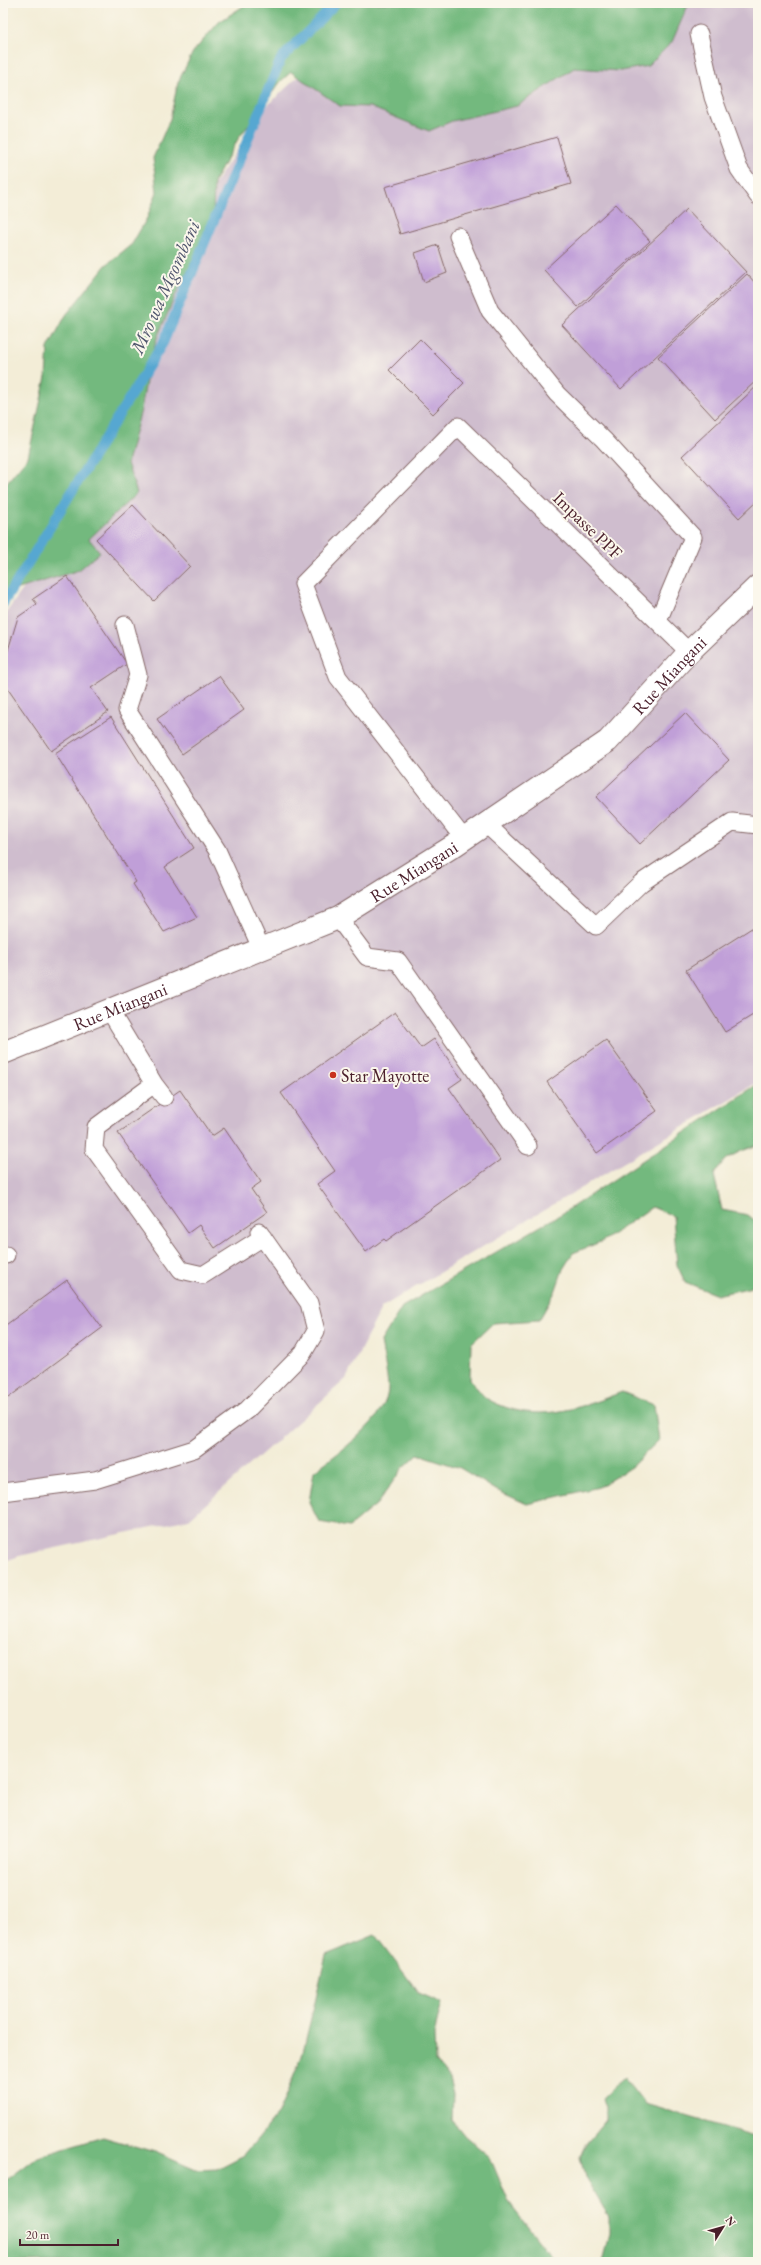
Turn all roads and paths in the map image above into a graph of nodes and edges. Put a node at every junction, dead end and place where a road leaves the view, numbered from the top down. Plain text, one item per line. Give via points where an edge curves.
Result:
1 (699, 34) dead end
2 (758, 196) edge
3 (458, 236) dead end
4 (758, 586) edge
5 (658, 621) junction
6 (125, 625) dead end
7 (689, 652) junction
8 (486, 824) junction
9 (758, 825) edge
10 (464, 839) junction
11 (338, 918) junction
12 (262, 950) junction
13 (110, 1011) junction
14 (3, 1053) edge
15 (528, 1146) dead end
16 (3, 1492) edge

1 - 2 lane via 713,96 739,169
3 - 5 lane via 490,311 557,394 604,440 693,537
4 - 7 street, Rue Miangani
5 - 7 lane, Impasse PPF
5 - 10 lane, Impasse PPF via 458,426 303,584 338,677
6 - 12 lane via 138,675 127,710 217,850
7 - 8 street, Rue Miangani via 608,741
8 - 9 lane via 596,926 641,883 732,822
8 - 10 street, Rue Miangani
10 - 11 street, Rue Miangani
11 - 12 street, Rue Miangani
11 - 15 lane via 367,957 398,961
12 - 13 street, Rue Miangani
13 - 14 street, Rue Miangani
13 - 16 lane via 159,1090 96,1127 94,1149 181,1270 203,1275 261,1235 310,1303 316,1331 304,1353 247,1410 194,1449 95,1480

